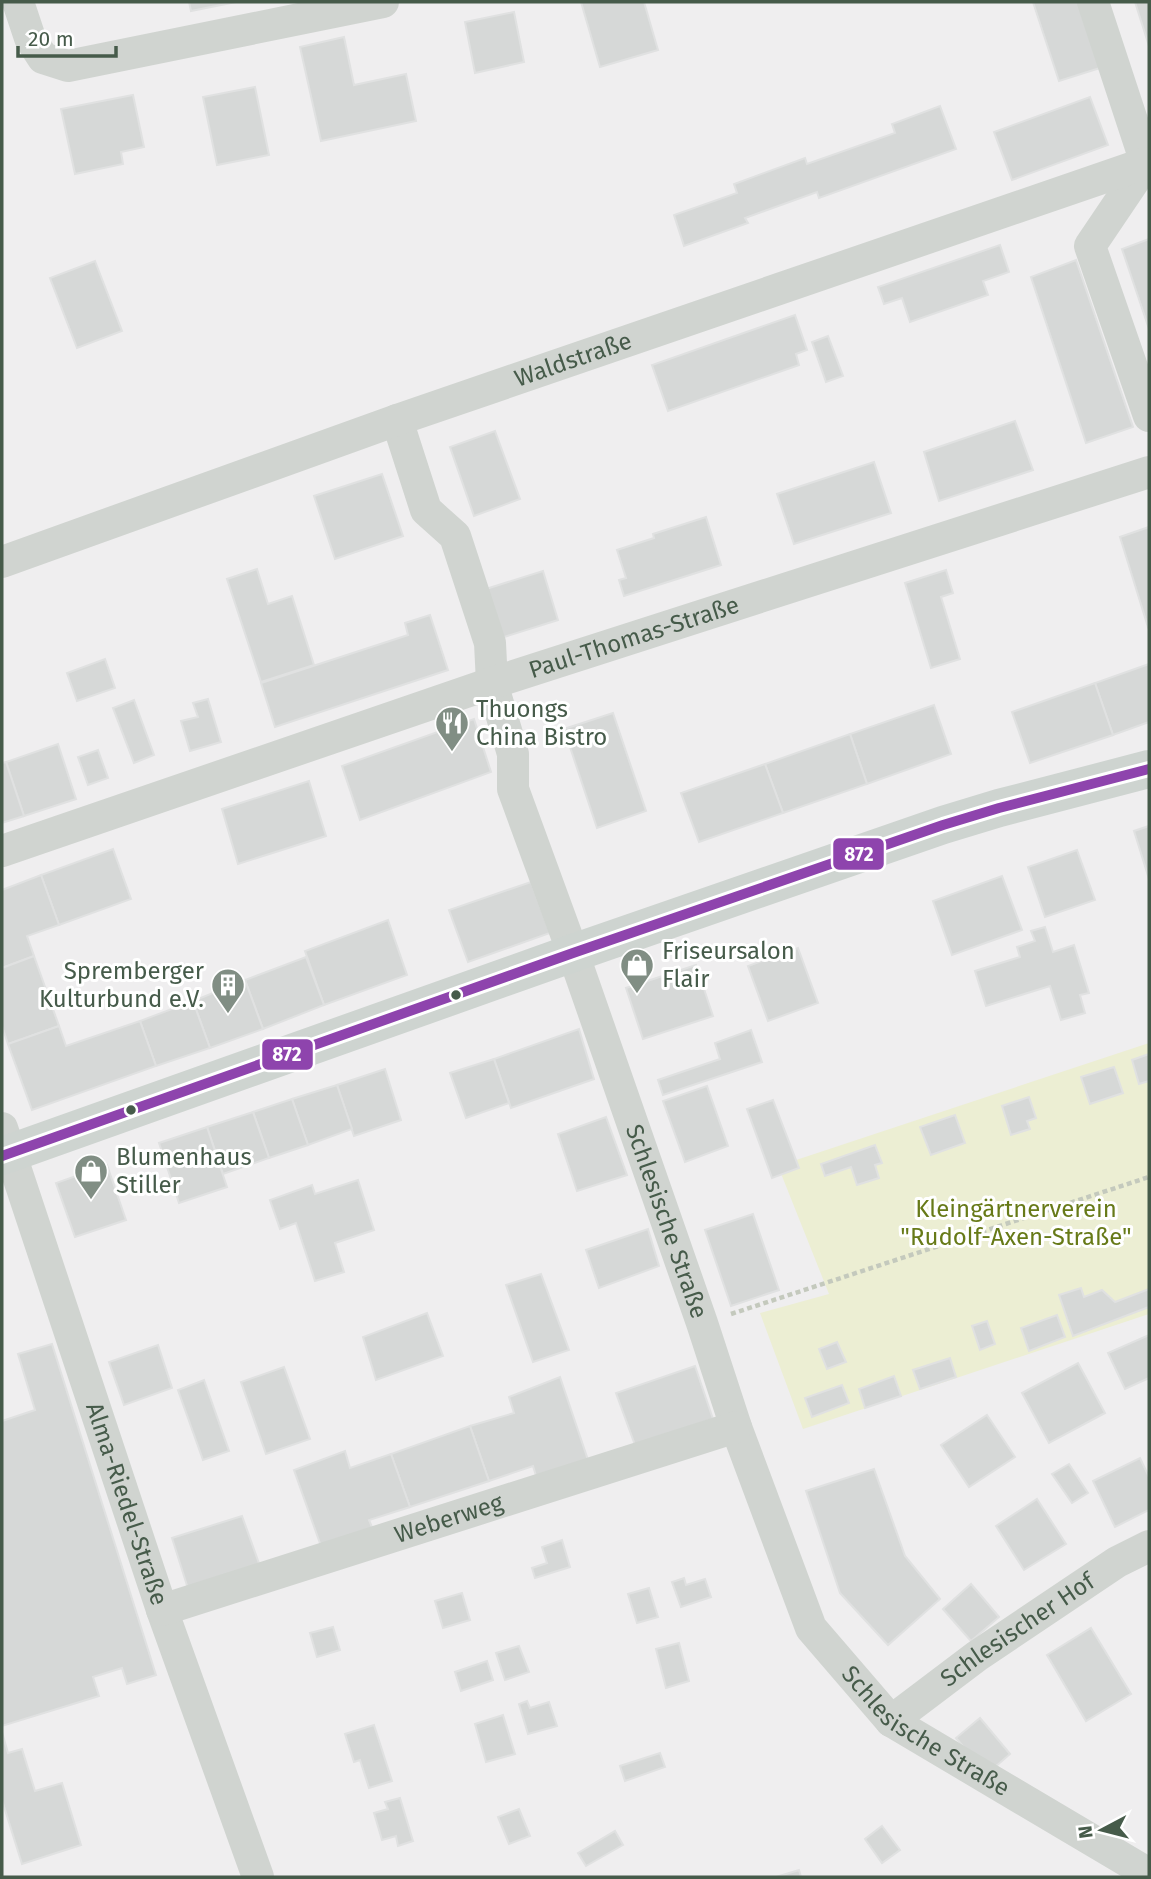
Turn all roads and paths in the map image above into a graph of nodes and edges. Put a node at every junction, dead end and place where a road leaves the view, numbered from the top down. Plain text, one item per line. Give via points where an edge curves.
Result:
1 (19, 2) edge
2 (383, 2) edge
3 (1093, 2) edge
4 (1146, 163) junction
5 (1149, 416) edge
6 (397, 419) junction
7 (1149, 472) edge
8 (2, 562) edge
9 (492, 683) junction
10 (1149, 769) edge
11 (2, 850) edge
12 (573, 953) junction
13 (5, 1146) edge
14 (1149, 1177) edge
15 (702, 1324) junction
16 (736, 1427) junction
17 (1149, 1546) edge
18 (162, 1610) junction
19 (891, 1721) junction
20 (1149, 1874) edge
21 (258, 1877) edge

1 - 2 street via 30,38 43,58 68,66
3 - 4 street
4 - 5 street via 1090,246
4 - 6 street, Waldstraße
6 - 8 street, Waldstraße
6 - 9 street, Schlesische Straße via 426,510 455,536 490,643
7 - 9 street, Paul-Thomas-Straße
9 - 11 street, Paul-Thomas-Straße
9 - 12 street, Schlesische Straße via 513,754 513,789
10 - 12 main road via 943,825
12 - 13 main road
12 - 15 street, Schlesische Straße
13 - 18 street, Alma-Riedel-Straße
14 - 15 path
15 - 16 street, Schlesische Straße
16 - 18 street, Weberweg
16 - 19 street, Schlesische Straße via 810,1628
17 - 19 street, Schlesischer Hof via 1117,1562 977,1656
18 - 21 street, Alma-Riedel-Straße
19 - 20 street, Schlesische Straße

